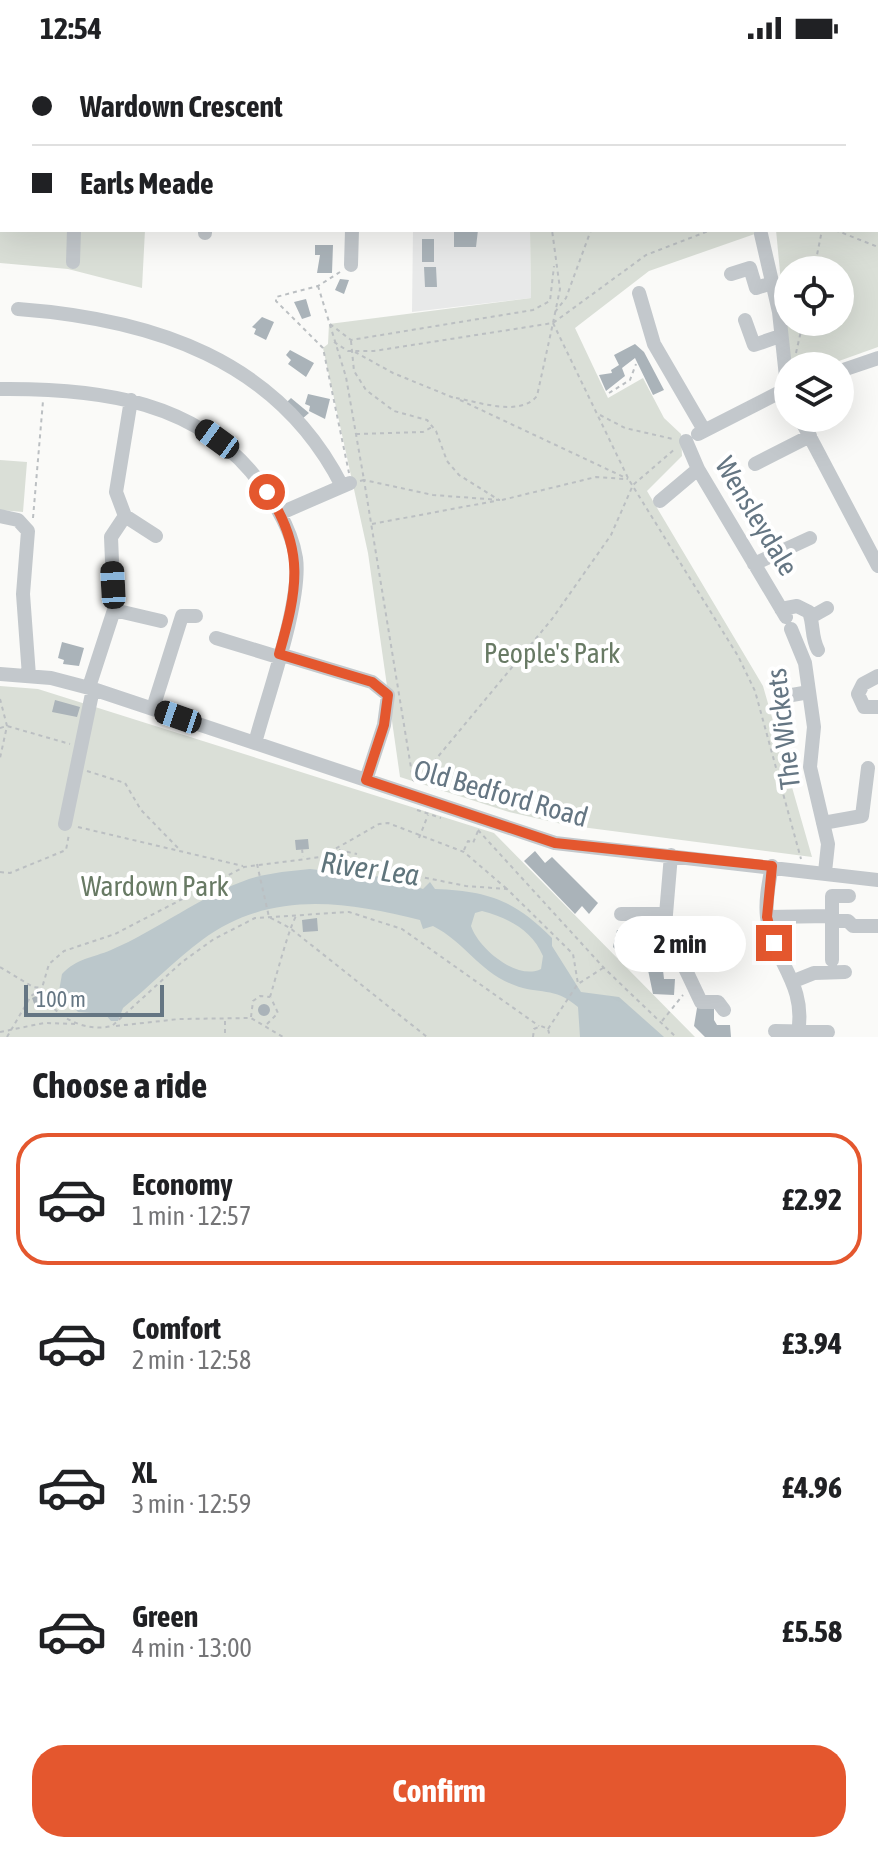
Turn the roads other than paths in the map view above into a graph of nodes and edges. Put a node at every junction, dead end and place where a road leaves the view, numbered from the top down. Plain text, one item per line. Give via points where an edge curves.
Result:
1 (74, 232) edge
2 (352, 232) edge
3 (761, 234) dead end
4 (73, 262) dead end
5 (351, 265) road end
6 (731, 274) dead end
7 (772, 283) junction
8 (639, 293) dead end
9 (774, 296) edge
10 (18, 309) dead end
11 (745, 320) dead end
12 (780, 336) joint
13 (782, 352) edge
14 (878, 358) edge
15 (854, 366) edge
16 (0, 389) edge
17 (774, 397) edge
18 (131, 400) junction
19 (704, 430) junction
20 (808, 432) edge
21 (810, 436) junction
22 (755, 464) dead end
23 (698, 469) junction
24 (660, 501) dead end
25 (281, 513) junction
26 (0, 516) edge
27 (125, 516) junction
28 (156, 536) dead end
29 (810, 538) dead end
30 (763, 559) junction
31 (878, 566) edge
32 (827, 608) dead end
33 (114, 610) junction
34 (196, 616) dead end
35 (811, 617) junction
36 (786, 619) junction
37 (161, 621) dead end
38 (216, 638) dead end
39 (818, 650) dead end
40 (278, 655) junction
41 (0, 674) edge
42 (29, 676) junction
43 (878, 676) edge
44 (91, 688) junction
45 (809, 692) junction
46 (792, 695) dead end
47 (878, 707) edge
48 (153, 708) junction
49 (255, 743) junction
50 (868, 768) dead end
51 (366, 780) junction
52 (823, 823) junction
53 (65, 824) dead end
54 (671, 855) junction
55 (772, 866) junction
56 (825, 872) junction
57 (878, 880) edge
58 (849, 896) dead end
59 (621, 914) dead end
60 (665, 914) junction
61 (767, 917) junction
62 (831, 919) junction
63 (878, 926) edge
64 (710, 934) dead end
65 (667, 935) junction
66 (832, 960) dead end
67 (845, 972) dead end
68 (794, 981) junction
69 (724, 1010) dead end
70 (775, 1031) dead end
71 (798, 1032) junction
72 (828, 1032) dead end

1 - 4 street
2 - 5 street
3 - 7 street
6 - 7 street via 750,268 756,288
7 - 9 street
8 - 19 street via 650,346 662,372
10 - 25 street via 101,320 217,357 252,377 283,403 332,466 353,483
11 - 12 street via 754,345
12 - 13 street
14 - 15 street
16 - 18 street via 44,388
17 - 19 street
18 - 25 street via 181,416 217,439 252,471
18 - 27 street via 116,492
19 - 23 street, Wensleydale via 683,443
20 - 21 street
21 - 22 street
21 - 31 street
23 - 24 street
23 - 30 street, Wensleydale
25 - 40 street via 296,572 295,598
26 - 42 street via 18,520 28,531 23,594
27 - 28 street
27 - 33 street via 111,537
29 - 30 street
30 - 36 street, Wensleydale
32 - 35 street
33 - 37 street
33 - 44 street
34 - 48 street via 182,616
35 - 36 street via 797,606
35 - 39 street
36 - 45 street, The Wickets via 805,663
38 - 40 street
40 - 49 street
40 - 51 street via 372,682 388,695
41 - 42 street, Old Bedford Road
42 - 44 street, Old Bedford Road
43 - 47 street via 863,684 858,694 864,707
44 - 48 street, Old Bedford Road
44 - 53 street
45 - 46 street
45 - 52 street, The Wickets via 814,727 810,767
48 - 49 street, Old Bedford Road
49 - 51 street, Old Bedford Road
50 - 52 street via 862,816
51 - 54 street, Old Bedford Road via 555,843
52 - 56 street, The Wickets via 828,844
54 - 55 street, Old Bedford Road
54 - 60 street
55 - 56 street, Old Bedford Road
55 - 61 street
56 - 57 street, Old Bedford Road
58 - 62 street via 832,896
59 - 60 street
60 - 65 street
61 - 62 street
61 - 68 street
62 - 63 street
62 - 66 street
64 - 65 street
65 - 69 street via 701,1002 718,1002
67 - 68 street via 814,973
68 - 71 street
70 - 71 street
71 - 72 street

